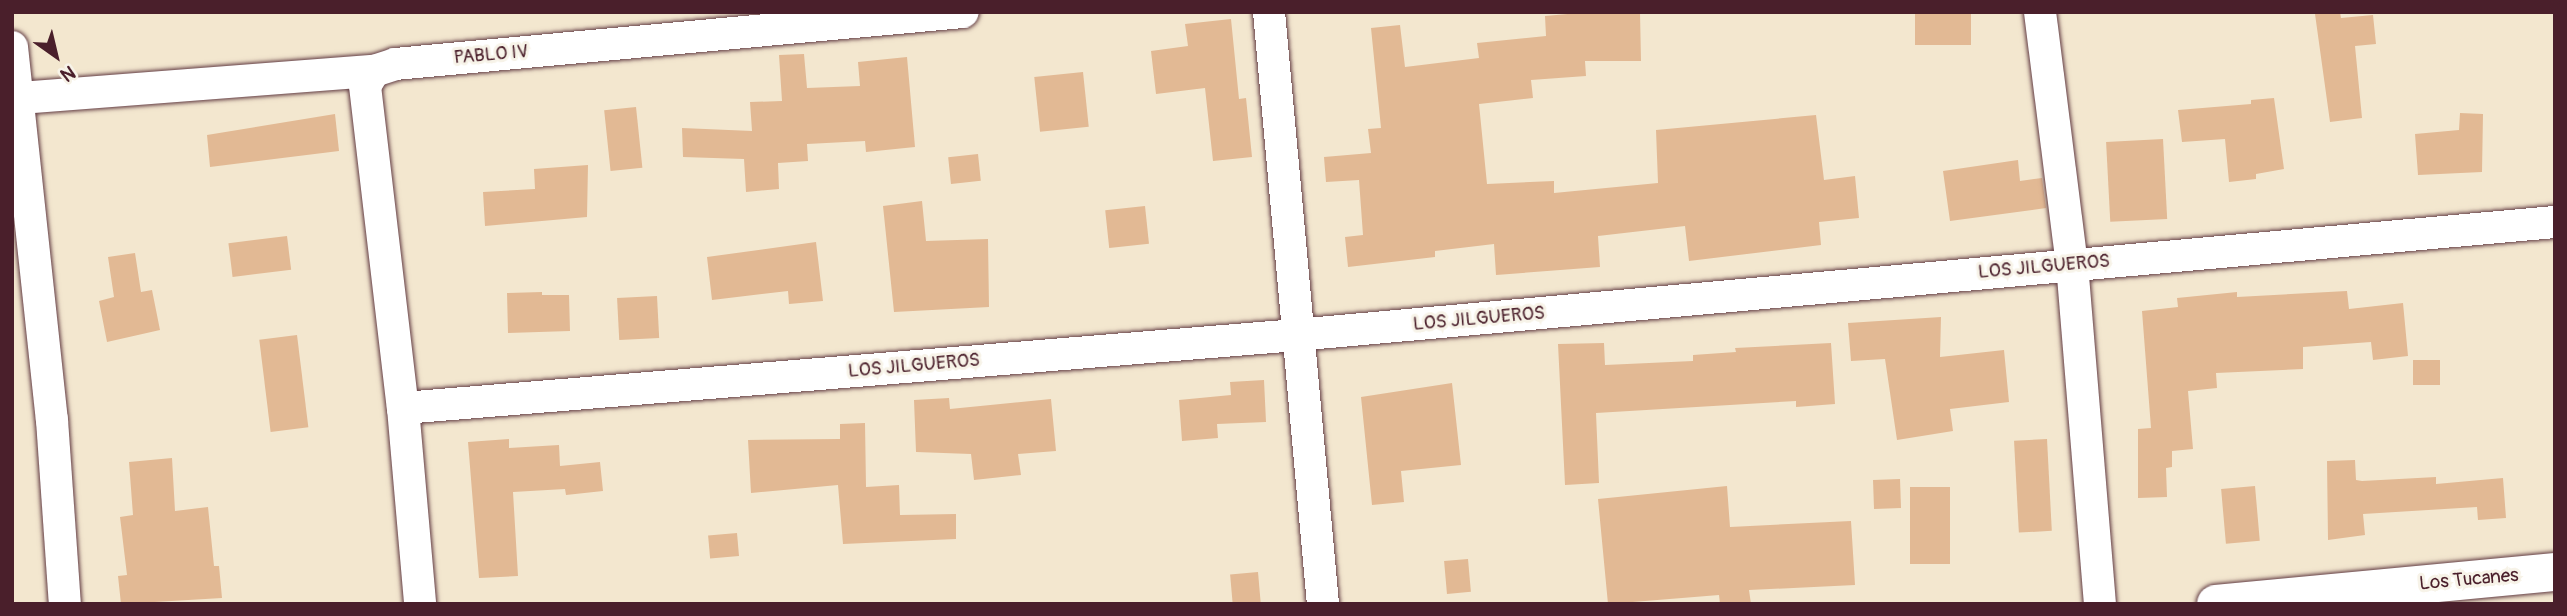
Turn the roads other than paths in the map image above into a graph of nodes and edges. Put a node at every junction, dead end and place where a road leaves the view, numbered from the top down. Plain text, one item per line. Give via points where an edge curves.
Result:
1 (963, 12) edge
2 (1269, 12) edge
3 (2040, 12) edge
4 (12, 47) edge
5 (374, 71) junction
6 (20, 99) junction
7 (2555, 222) edge
8 (2072, 264) junction
9 (1296, 335) junction
10 (403, 408) junction
11 (2555, 572) edge
12 (65, 604) edge
13 (420, 604) edge
14 (1323, 604) edge
15 (2100, 604) edge
16 (2216, 604) edge

1 - 5 street, PABLO IV via 395,64
2 - 9 street
3 - 8 street
4 - 6 street
5 - 6 street, PABLO IV
5 - 10 street via 365,86
6 - 12 street
7 - 8 street, LOS JILGUEROS
8 - 9 street, LOS JILGUEROS
8 - 15 street
9 - 10 street, LOS JILGUEROS
9 - 14 street
10 - 13 street
11 - 16 street, Los Tucanes

